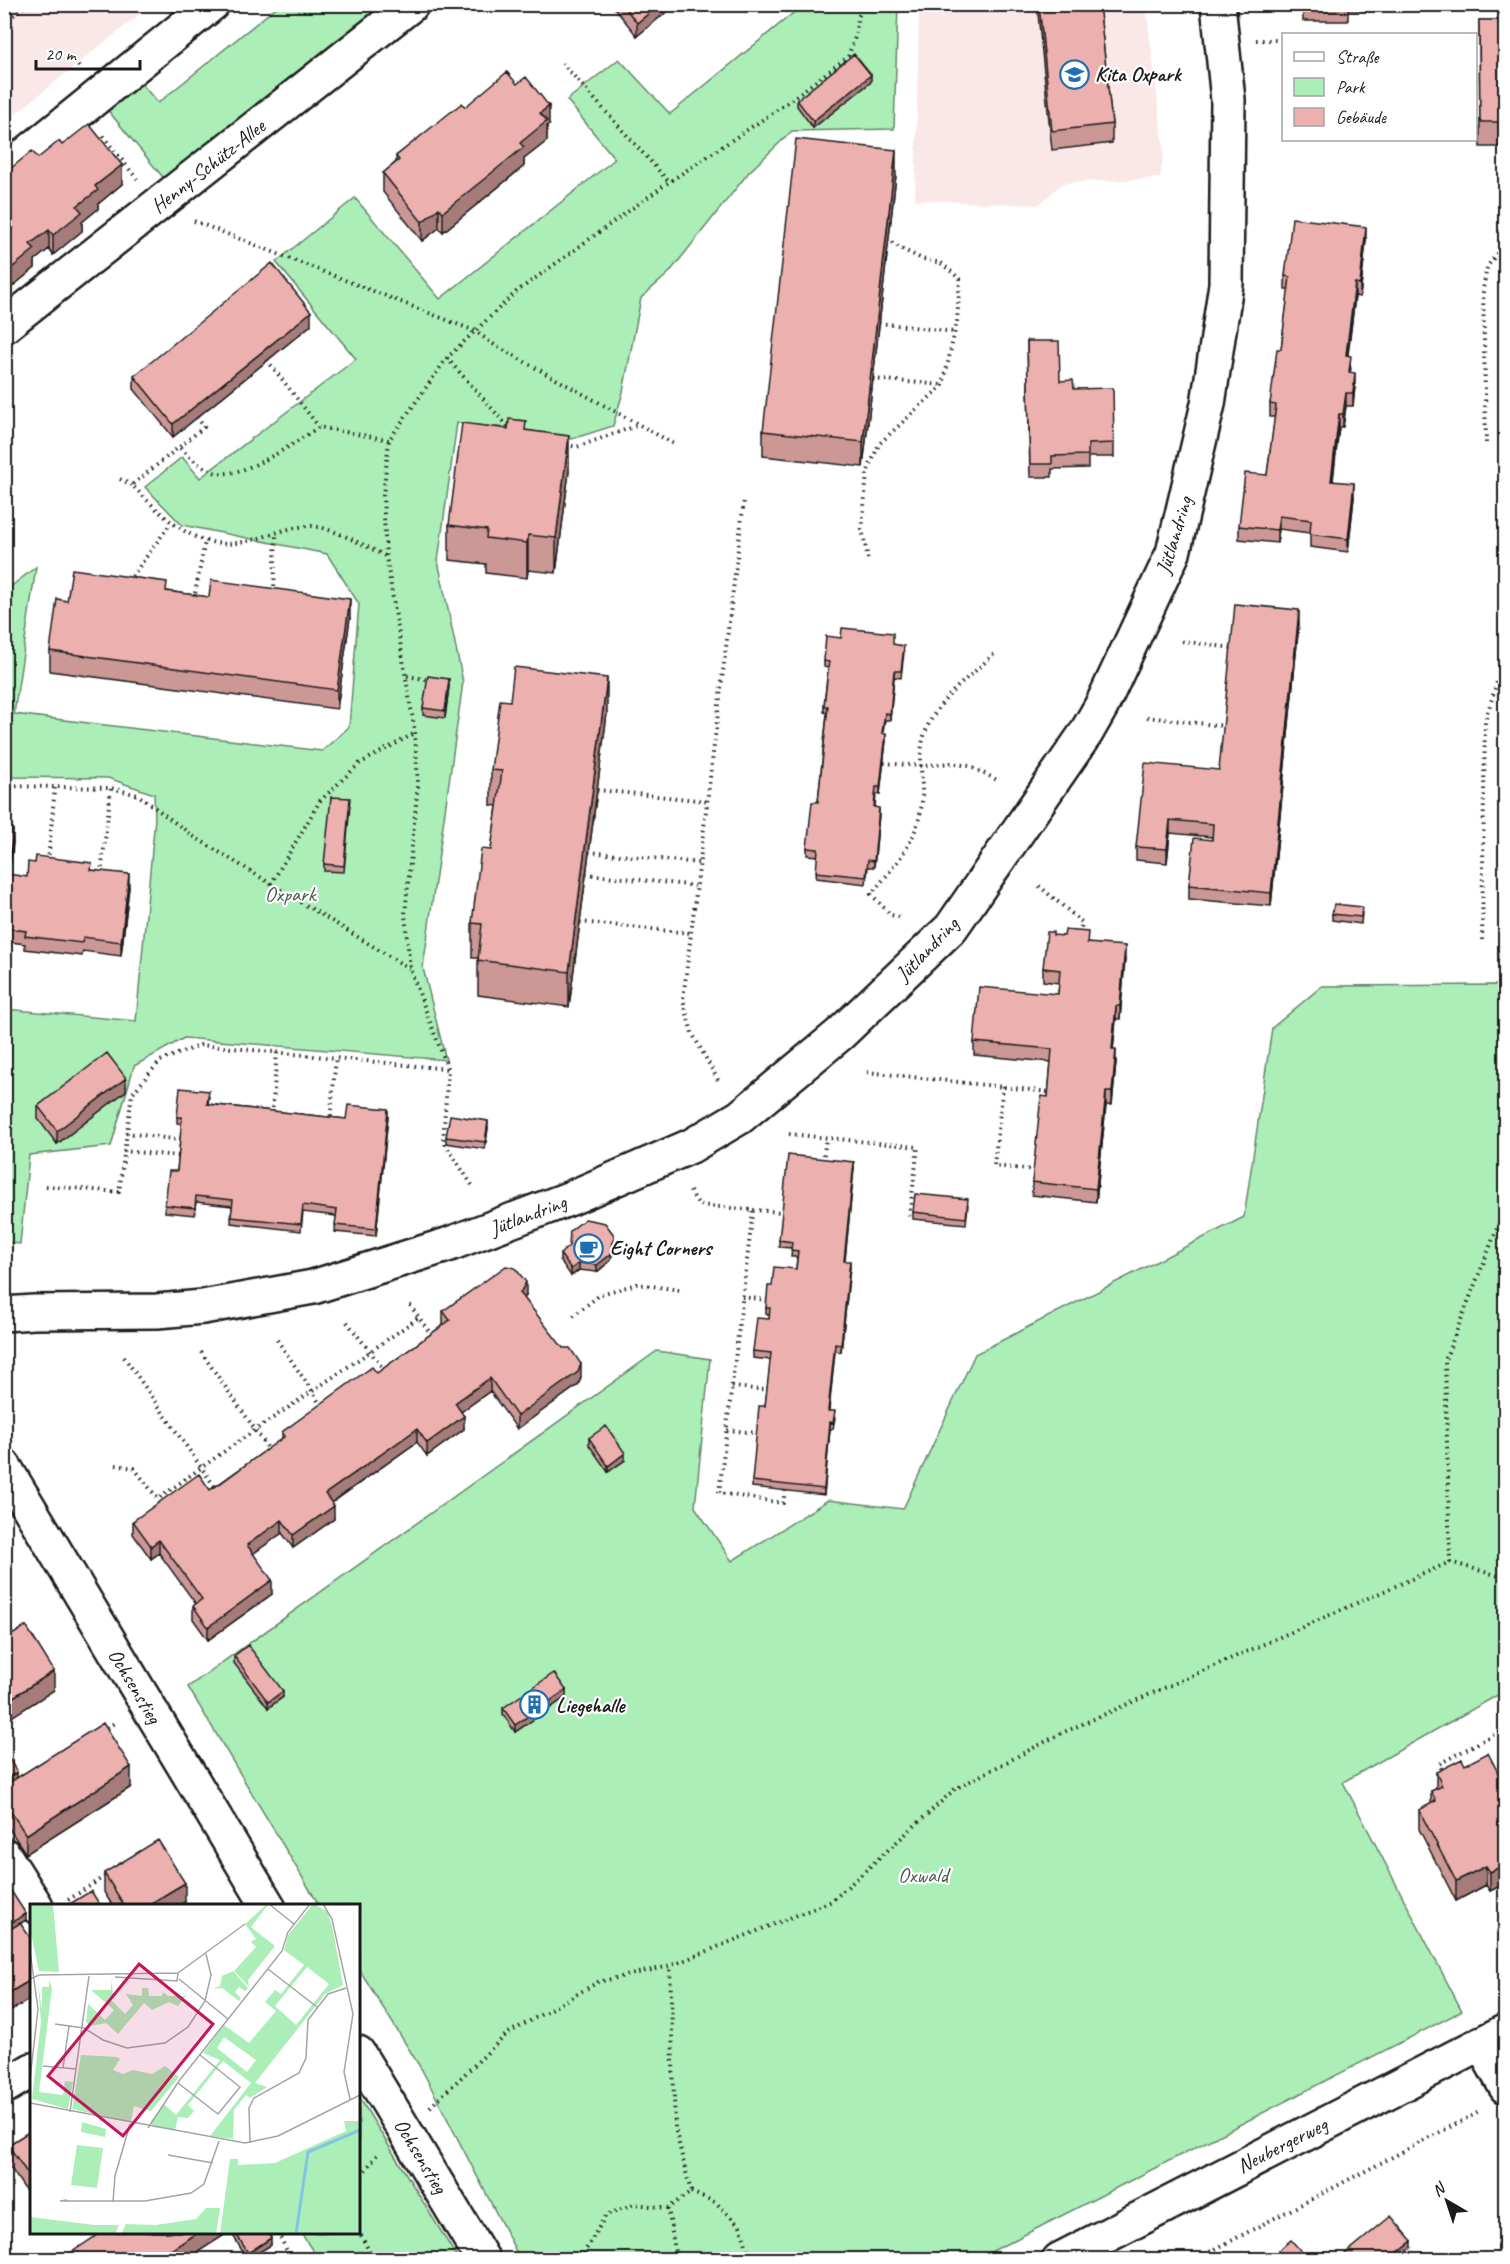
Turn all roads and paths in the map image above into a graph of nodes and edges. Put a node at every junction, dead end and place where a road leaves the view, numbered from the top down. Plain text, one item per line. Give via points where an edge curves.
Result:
1 (27, 4) edge
2 (212, 4) edge
3 (412, 4) edge
4 (865, 4) edge
5 (1218, 4) edge
6 (4, 22) edge
7 (70, 56) dead end
8 (562, 63) dead end
9 (79, 67) dead end
10 (82, 109) junction
11 (4, 172) edge
12 (669, 182) junction
13 (149, 195) junction
14 (889, 239) edge
15 (1506, 241) edge
16 (879, 323) edge
17 (4, 326) edge
18 (475, 331) junction
19 (955, 332) junction
20 (447, 358) junction
21 (267, 360) edge
22 (873, 379) edge
23 (943, 385) junction
24 (197, 417) edge
25 (639, 425) junction
26 (319, 427) junction
27 (518, 437) edge
28 (389, 440) junction
29 (1486, 443) dead end
30 (558, 444) edge
31 (676, 445) dead end
32 (180, 448) junction
33 (120, 479) dead end
34 (132, 485) junction
35 (744, 500) dead end
36 (171, 523) junction
37 (276, 533) junction
38 (205, 541) junction
39 (386, 556) junction
40 (868, 559) dead end
41 (131, 587) edge
42 (274, 597) edge
43 (193, 603) edge
44 (1182, 641) dead end
45 (1232, 648) edge
46 (995, 653) dead end
47 (1506, 666) edge
48 (407, 676) junction
49 (434, 680) edge
50 (1147, 717) dead end
51 (1224, 726) edge
52 (415, 734) junction
53 (884, 763) edge
54 (921, 766) junction
55 (997, 780) dead end
56 (4, 786) edge
57 (55, 787) junction
58 (111, 788) junction
59 (597, 790) edge
60 (707, 801) junction
61 (589, 852) edge
62 (699, 863) junction
63 (47, 870) edge
64 (586, 874) edge
65 (99, 884) edge
66 (271, 884) junction
67 (697, 886) junction
68 (1039, 886) dead end
69 (899, 917) dead end
70 (580, 922) edge
71 (691, 933) junction
72 (1482, 940) dead end
73 (1078, 944) edge
74 (410, 969) junction
75 (277, 1052) junction
76 (336, 1057) junction
77 (448, 1069) junction
78 (867, 1072) dead end
79 (718, 1080) dead end
80 (1003, 1086) junction
81 (1049, 1092) edge
82 (272, 1118) edge
83 (330, 1124) edge
84 (445, 1127) junction
85 (455, 1128) edge
86 (126, 1133) junction
87 (789, 1134) dead end
88 (826, 1138) junction
89 (180, 1140) edge
90 (123, 1150) junction
91 (179, 1156) edge
92 (823, 1165) edge
93 (1035, 1170) edge
94 (472, 1185) dead end
95 (46, 1186) dead end
96 (690, 1191) dead end
97 (1506, 1206) edge
98 (753, 1210) junction
99 (783, 1212) edge
100 (909, 1219) dead end
101 (680, 1290) dead end
102 (742, 1297) junction
103 (767, 1300) edge
104 (410, 1305) dead end
105 (4, 1314) edge
106 (573, 1316) dead end
107 (419, 1317) junction
108 (347, 1322) dead end
109 (277, 1340) dead end
110 (437, 1342) edge
111 (201, 1352) dead end
112 (370, 1352) junction
113 (124, 1357) dead end
114 (389, 1377) edge
115 (732, 1387) junction
116 (768, 1390) edge
117 (313, 1392) junction
118 (326, 1414) edge
119 (255, 1429) junction
120 (727, 1430) junction
121 (757, 1433) edge
122 (274, 1457) edge
123 (4, 1466) edge
124 (116, 1466) dead end
125 (201, 1467) junction
126 (785, 1491) edge
127 (220, 1496) edge
128 (1450, 1562) junction
129 (1506, 1578) edge
130 (116, 1722) dead end
131 (1506, 1728) edge
132 (96, 1735) edge
133 (1444, 1774) edge
134 (4, 1855) edge
135 (108, 1874) edge
136 (35, 1904) edge
137 (62, 1904) edge
138 (267, 1904) edge
139 (670, 1966) junction
140 (1493, 2037) edge
141 (360, 2056) edge
142 (30, 2071) edge
143 (4, 2087) edge
144 (1495, 2098) edge
145 (406, 2131) junction
146 (691, 2192) junction
147 (668, 2208) junction
148 (360, 2233) edge
149 (279, 2234) edge
150 (291, 2259) edge
151 (374, 2259) edge
152 (483, 2259) edge
153 (585, 2259) edge
154 (670, 2259) edge
155 (751, 2259) edge
156 (1059, 2259) edge
157 (1194, 2259) edge

1 - 6 path
2 - 10 street
3 - 13 street, Henny-Schütz-Allee
4 - 12 path via 848,57 777,111
5 - 105 street, Jütlandring via 1228,100 1226,284 1208,404 1173,553 1097,714 951,928 840,1034 740,1117 691,1146 571,1198 447,1245 313,1287 204,1307
7 - 9 path
8 - 12 path
10 - 11 street
10 - 13 path
12 - 18 path via 516,292
13 - 17 street, Henny-Schütz-Allee
13 - 18 path
14 - 19 path via 922,259 941,263 960,279
15 - 29 path via 1487,267 1483,289
16 - 19 path
18 - 20 path
18 - 25 path
19 - 23 path
20 - 27 path
20 - 28 path
21 - 26 path
22 - 23 path
23 - 40 path via 879,444 867,473 862,529
24 - 32 path via 204,427
25 - 30 path via 578,447
25 - 31 path
26 - 28 path
26 - 32 path via 244,470 217,473 196,464
28 - 39 path via 383,496
32 - 34 path
33 - 34 path
34 - 36 path
35 - 60 path
36 - 38 path
36 - 41 path via 131,578
37 - 38 path via 236,543
37 - 39 path via 310,525 348,537
37 - 42 path
38 - 43 path
39 - 48 path
44 - 45 path
46 - 54 path via 943,701 924,736
47 - 72 path via 1502,666 1485,721
48 - 49 path
48 - 52 path
50 - 51 path
52 - 66 path via 359,764 320,801
52 - 74 path via 418,784 405,914
53 - 54 path
54 - 55 path via 969,766
54 - 69 path via 922,801 914,837 871,894 891,915
56 - 57 path
57 - 58 path
57 - 63 path
58 - 65 path
58 - 66 path via 138,795 193,836
59 - 60 path
60 - 62 path
61 - 62 path
62 - 67 path
64 - 67 path
66 - 74 path
67 - 71 path
68 - 73 path via 1082,922
70 - 71 path
71 - 79 path via 683,999 692,1033
74 - 77 path
75 - 76 path
75 - 82 path
75 - 86 path via 201,1045 160,1061 132,1094
76 - 77 path
76 - 83 path
77 - 84 path
78 - 80 path
80 - 81 path
80 - 93 path via 994,1166
84 - 85 path
84 - 94 path via 443,1141
86 - 89 path
86 - 90 path
87 - 88 path
88 - 92 path
88 - 100 path via 918,1147
90 - 91 path
90 - 95 path via 119,1192
96 - 98 path via 699,1205
97 - 128 path via 1445,1360
98 - 99 path
98 - 102 path
101 - 106 path via 637,1284 602,1294
102 - 103 path
102 - 115 path
104 - 107 path
107 - 110 path
107 - 112 path
108 - 112 path
109 - 117 path
111 - 119 path
112 - 114 path
112 - 117 path
113 - 125 path
115 - 116 path
115 - 120 path
117 - 118 path
117 - 119 path
119 - 122 path
119 - 125 path
120 - 121 path
120 - 126 path via 719,1493 783,1503
123 - 138 street, Ochsenstieg
124 - 125 path via 134,1468 158,1499
125 - 127 path
128 - 129 path
128 - 139 path via 1062,1733 955,1790 832,1901
130 - 132 path
131 - 133 path via 1439,1764
134 - 136 street
135 - 137 path
139 - 145 path via 598,1982 507,2034
139 - 146 path via 675,2128
140 - 144 street
140 - 156 street, Neubergerweg
141 - 145 street, Ochsenstieg
142 - 143 street
144 - 157 path
145 - 152 street, Ochsenstieg
146 - 147 path
146 - 155 path via 715,2202 740,2226
147 - 153 path via 634,2204 606,2216 584,2253
147 - 154 path via 675,2251
148 - 151 path
149 - 150 path

